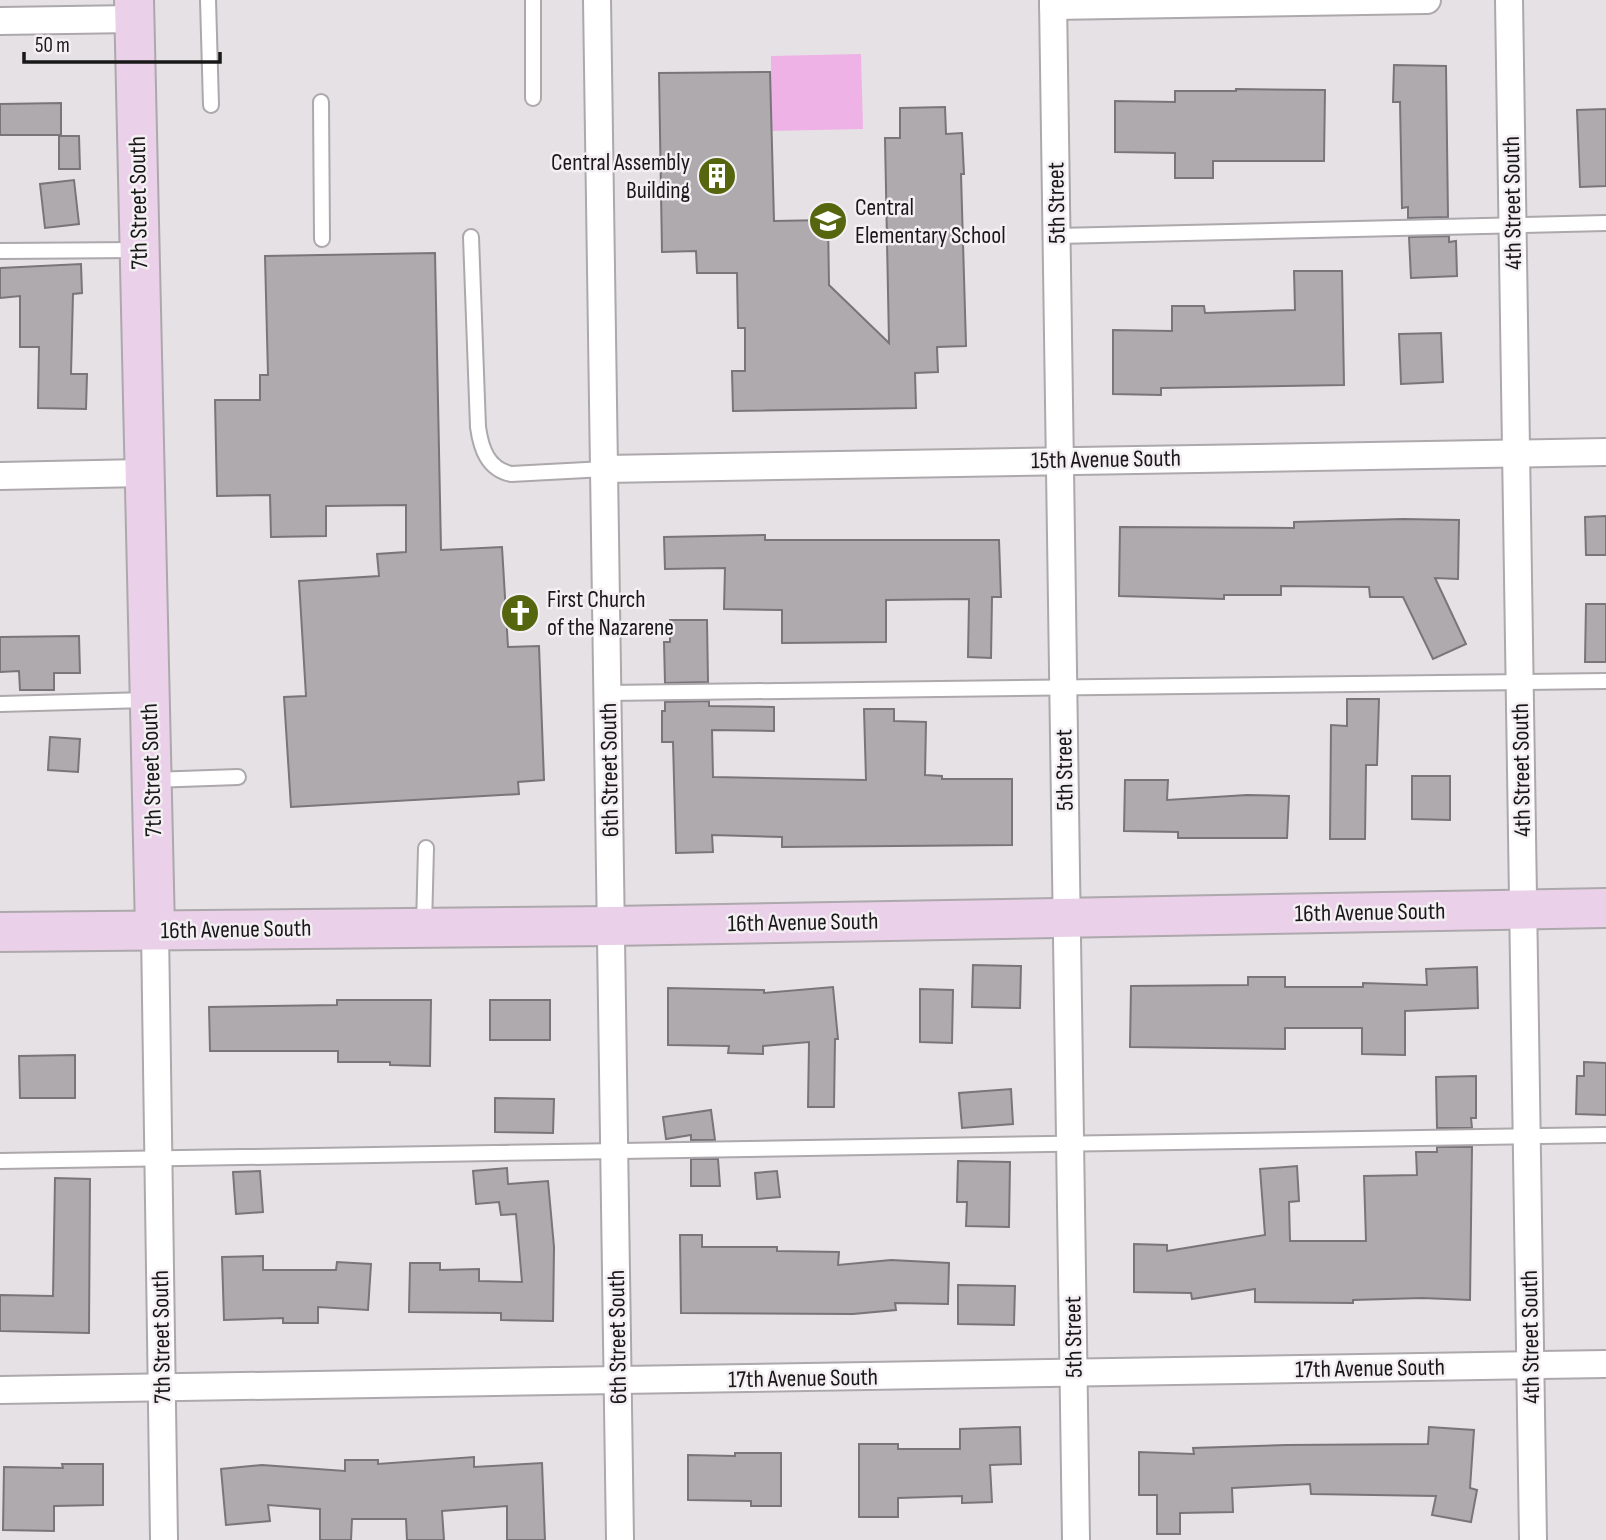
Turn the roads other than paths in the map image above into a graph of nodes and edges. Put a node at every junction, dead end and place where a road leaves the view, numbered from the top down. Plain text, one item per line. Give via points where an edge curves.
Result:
1 (208, 0) edge
2 (533, 0) edge
3 (597, 0) edge
4 (1427, 0) edge
5 (1509, 0) edge
6 (1053, 3) edge
7 (134, 9) edge
8 (0, 21) edge
9 (533, 98) dead end
10 (321, 102) dead end
11 (211, 104) dead end
12 (1606, 223) edge
13 (1512, 225) junction
14 (1057, 236) junction
15 (471, 237) dead end
16 (322, 239) dead end
17 (139, 250) junction
18 (0, 251) edge
19 (1516, 452) junction
20 (1606, 452) edge
21 (1060, 460) junction
22 (605, 469) junction
23 (142, 474) junction
24 (0, 477) edge
25 (1606, 681) edge
26 (1520, 683) junction
27 (1063, 689) junction
28 (607, 693) junction
29 (149, 700) junction
30 (0, 704) edge
31 (238, 777) dead end
32 (151, 780) junction
33 (426, 848) dead end
34 (1606, 908) edge
35 (1523, 909) junction
36 (1067, 918) junction
37 (424, 926) junction
38 (611, 926) junction
39 (155, 930) junction
40 (0, 932) edge
41 (1606, 1135) edge
42 (1527, 1136) junction
43 (1071, 1144) junction
44 (613, 1153) junction
45 (159, 1158) junction
46 (0, 1160) edge
47 (1606, 1364) edge
48 (1531, 1365) junction
49 (1074, 1374) junction
50 (617, 1381) junction
51 (162, 1388) junction
52 (0, 1390) edge
53 (164, 1540) edge
54 (620, 1540) edge
55 (1076, 1540) edge
56 (1533, 1540) edge

1 - 11 lane
2 - 9 lane
3 - 22 street, 6th Street South
4 - 6 street
5 - 13 street, 4th Street South
6 - 14 street, 5th Street
7 - 8 street
7 - 17 street, 7th Street South
10 - 16 lane
12 - 13 lane
13 - 14 lane
13 - 19 street, 4th Street South
14 - 21 street, 5th Street
15 - 22 lane via 478,428 484,453 501,472 511,474
17 - 18 lane
17 - 23 street, 7th Street South
19 - 20 street, 15th Avenue South
19 - 21 street, 15th Avenue South
19 - 26 street, 4th Street South
21 - 22 street, 15th Avenue South
21 - 27 street, 5th Street
22 - 28 street, 6th Street South
23 - 24 street
23 - 29 street, 7th Street South
25 - 26 lane
26 - 27 lane
26 - 35 street, 4th Street South
27 - 28 lane
27 - 36 street, 5th Street
28 - 38 street, 6th Street South
29 - 30 lane
29 - 32 street, 7th Street South
31 - 32 lane
32 - 39 street, 7th Street South
33 - 37 lane
34 - 35 street, 16th Avenue South
35 - 36 street, 16th Avenue South
35 - 42 street, 4th Street South
36 - 38 street, 16th Avenue South
36 - 43 street, 5th Street
37 - 38 street, 16th Avenue South
37 - 39 street, 16th Avenue South
38 - 44 street, 6th Street South
39 - 40 street, 16th Avenue South
39 - 45 street, 7th Street South
41 - 42 lane
42 - 43 lane
42 - 48 street, 4th Street South
43 - 44 lane
43 - 49 street, 5th Street
44 - 45 lane
44 - 50 street, 6th Street South
45 - 46 lane
45 - 51 street, 7th Street South
47 - 48 street, 17th Avenue South
48 - 49 street, 17th Avenue South
48 - 56 street, 4th Street South
49 - 50 street, 17th Avenue South
49 - 55 street, 5th Street
50 - 51 street, 17th Avenue South
50 - 54 street, 6th Street South
51 - 52 street, 17th Avenue South
51 - 53 street, 7th Street South

